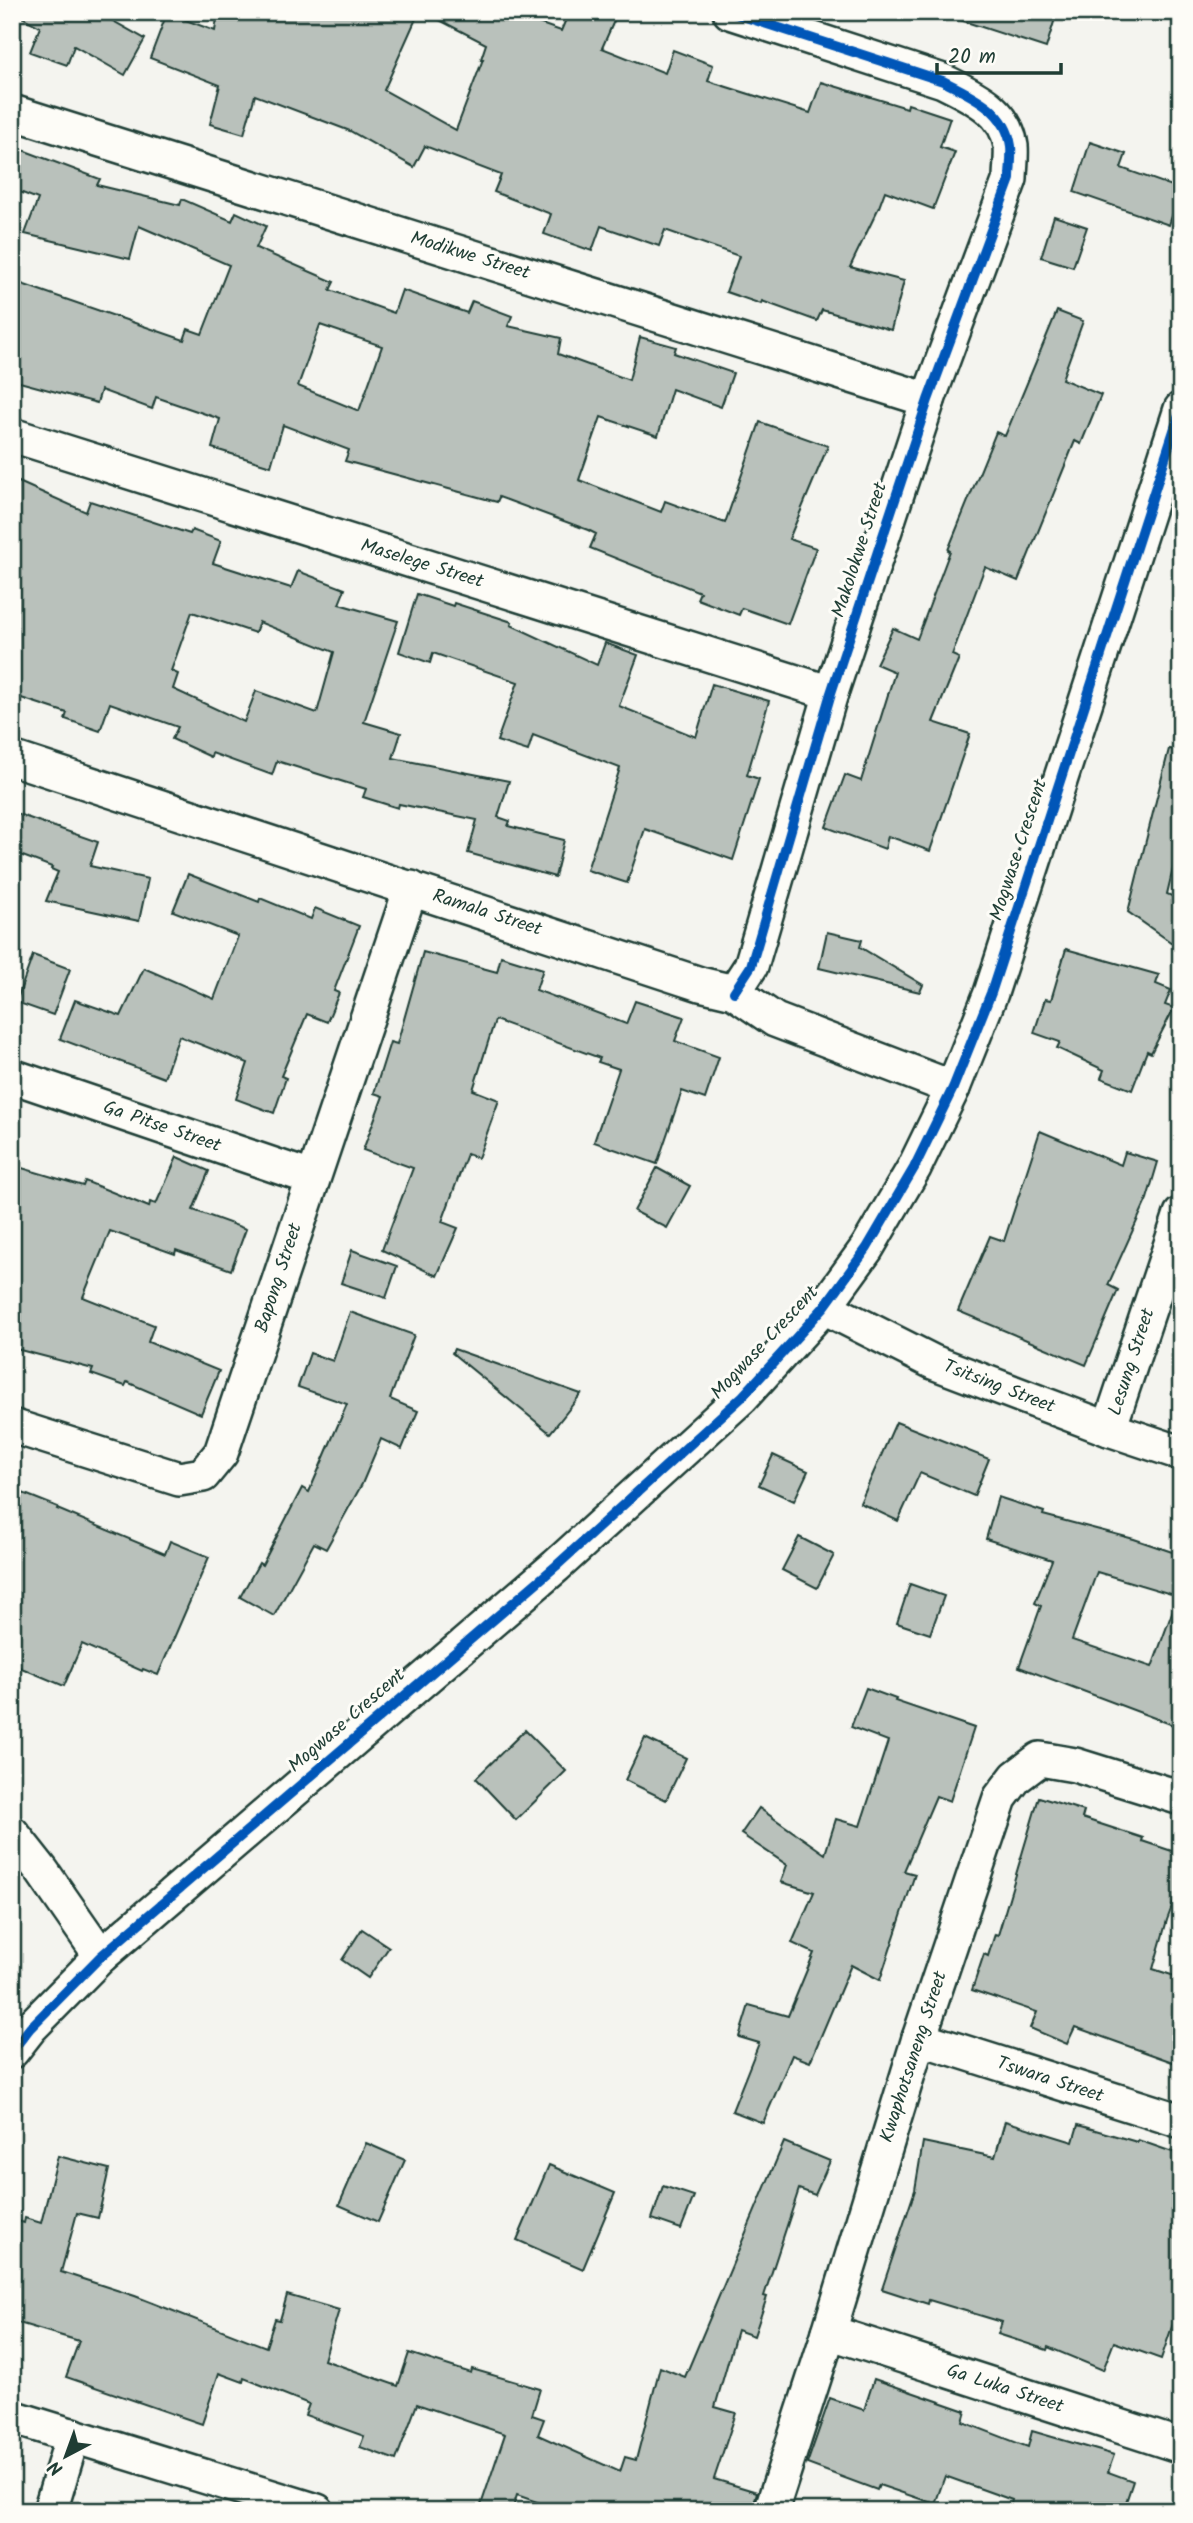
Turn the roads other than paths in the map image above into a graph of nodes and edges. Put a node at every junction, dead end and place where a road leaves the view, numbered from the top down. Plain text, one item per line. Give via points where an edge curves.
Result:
1 (730, 12) edge
2 (12, 112) edge
3 (929, 400) junction
4 (1181, 409) edge
5 (12, 435) edge
6 (831, 694) junction
7 (12, 758) edge
8 (411, 888) junction
9 (734, 992) junction
10 (12, 1076) edge
11 (953, 1088) junction
12 (312, 1178) junction
13 (1181, 1214) edge
14 (824, 1307) junction
15 (12, 1426) edge
16 (1109, 1429) junction
17 (1181, 1453) edge
18 (1181, 1798) edge
19 (12, 1833) edge
20 (101, 1956) junction
21 (919, 2038) junction
22 (12, 2051) edge
23 (1181, 2122) edge
24 (830, 2332) junction
25 (12, 2417) edge
26 (73, 2435) junction
27 (1181, 2446) edge
28 (50, 2511) edge
29 (317, 2511) edge
30 (771, 2511) edge

1 - 3 street, Makolokwe Street via 943,81 976,98 1002,120 1011,146 1010,179
2 - 3 street, Modikwe Street
3 - 6 street, Makolokwe Street
4 - 11 street, Mogwase Crescent via 990,993
5 - 6 street, Maselege Street
6 - 9 street, Makolokwe Street via 751,966
7 - 8 street, Ramala Street
8 - 9 street, Ramala Street
8 - 12 street, Bapong Street
9 - 11 street, Ramala Street via 775,1020
10 - 12 street, Ga Pitse Street
11 - 14 street, Mogwase Crescent via 867,1248
12 - 15 street, Bapong Street via 221,1452 203,1475 179,1479
13 - 16 street, Lesung Street
14 - 16 street, Tsitsing Street via 933,1362
14 - 20 street, Mogwase Crescent via 742,1397 576,1548
16 - 17 street, Tsitsing Street
18 - 21 street, Kwaphotsaneng Street via 1075,1765 1040,1759 1016,1777 1000,1798
19 - 20 street
20 - 22 street, Mogwase Crescent
21 - 23 street, Tswara Street
21 - 24 street, Kwaphotsaneng Street
24 - 27 street, Ga Luka Street
24 - 30 street, Kwaphotsaneng Street
25 - 26 street
26 - 28 street
26 - 29 street

